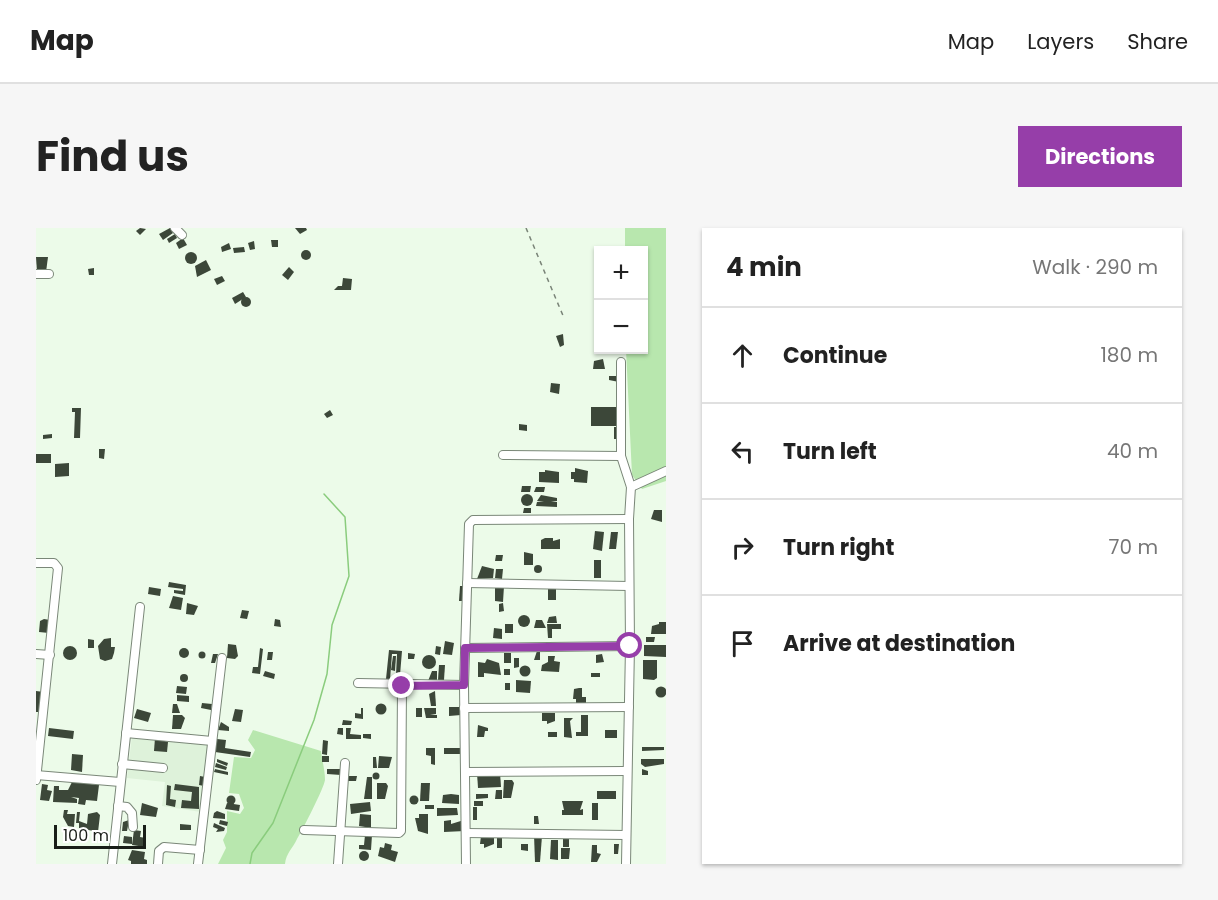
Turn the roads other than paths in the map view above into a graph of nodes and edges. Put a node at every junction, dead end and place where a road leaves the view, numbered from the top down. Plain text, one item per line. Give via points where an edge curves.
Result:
1 (36, 274) edge
2 (49, 274) dead end
3 (621, 362) dead end
4 (502, 455) dead end
5 (621, 456) junction
6 (666, 471) edge
7 (631, 487) junction
8 (628, 519) junction
9 (36, 563) edge
10 (467, 583) junction
11 (629, 586) junction
12 (140, 607) dead end
13 (630, 646) junction
14 (465, 648) junction
15 (36, 654) edge
16 (50, 655) junction
17 (222, 658) dead end
18 (358, 683) dead end
19 (464, 685) junction
20 (402, 686) junction
21 (629, 707) junction
22 (465, 708) junction
23 (126, 733) junction
24 (212, 741) junction
25 (345, 763) dead end
26 (122, 764) junction
27 (163, 768) dead end
28 (626, 771) junction
29 (465, 772) junction
30 (36, 775) edge
31 (36, 780) edge
32 (120, 782) junction
33 (118, 806) junction
34 (133, 827) dead end
35 (304, 830) dead end
36 (341, 830) junction
37 (466, 833) junction
38 (626, 835) junction
39 (200, 850) junction
40 (112, 864) edge
41 (158, 864) edge
42 (198, 864) edge
43 (338, 864) edge
44 (466, 864) edge
45 (626, 864) edge

1 - 2 street
3 - 5 street
4 - 5 street
5 - 7 street
6 - 7 street
7 - 8 street
8 - 10 street via 473,520 469,524
8 - 11 street
9 - 16 street via 54,563 58,568
10 - 11 street
10 - 14 street
11 - 13 street
12 - 23 street
13 - 14 street
13 - 21 street
14 - 19 street
15 - 16 street
16 - 30 street
17 - 24 street
18 - 20 street
19 - 20 street
19 - 22 street
20 - 36 street via 402,830
21 - 22 street
21 - 28 street
22 - 29 street
23 - 24 street
23 - 26 street
24 - 39 street
25 - 36 street
26 - 27 street
26 - 32 street
28 - 29 street
28 - 38 street
29 - 37 street
30 - 31 street
30 - 32 street
32 - 33 street
33 - 34 street via 127,807 132,813
33 - 40 street
35 - 36 street
36 - 43 street
37 - 38 street
37 - 44 street
38 - 45 street
39 - 41 street via 164,847 159,851
39 - 42 street

